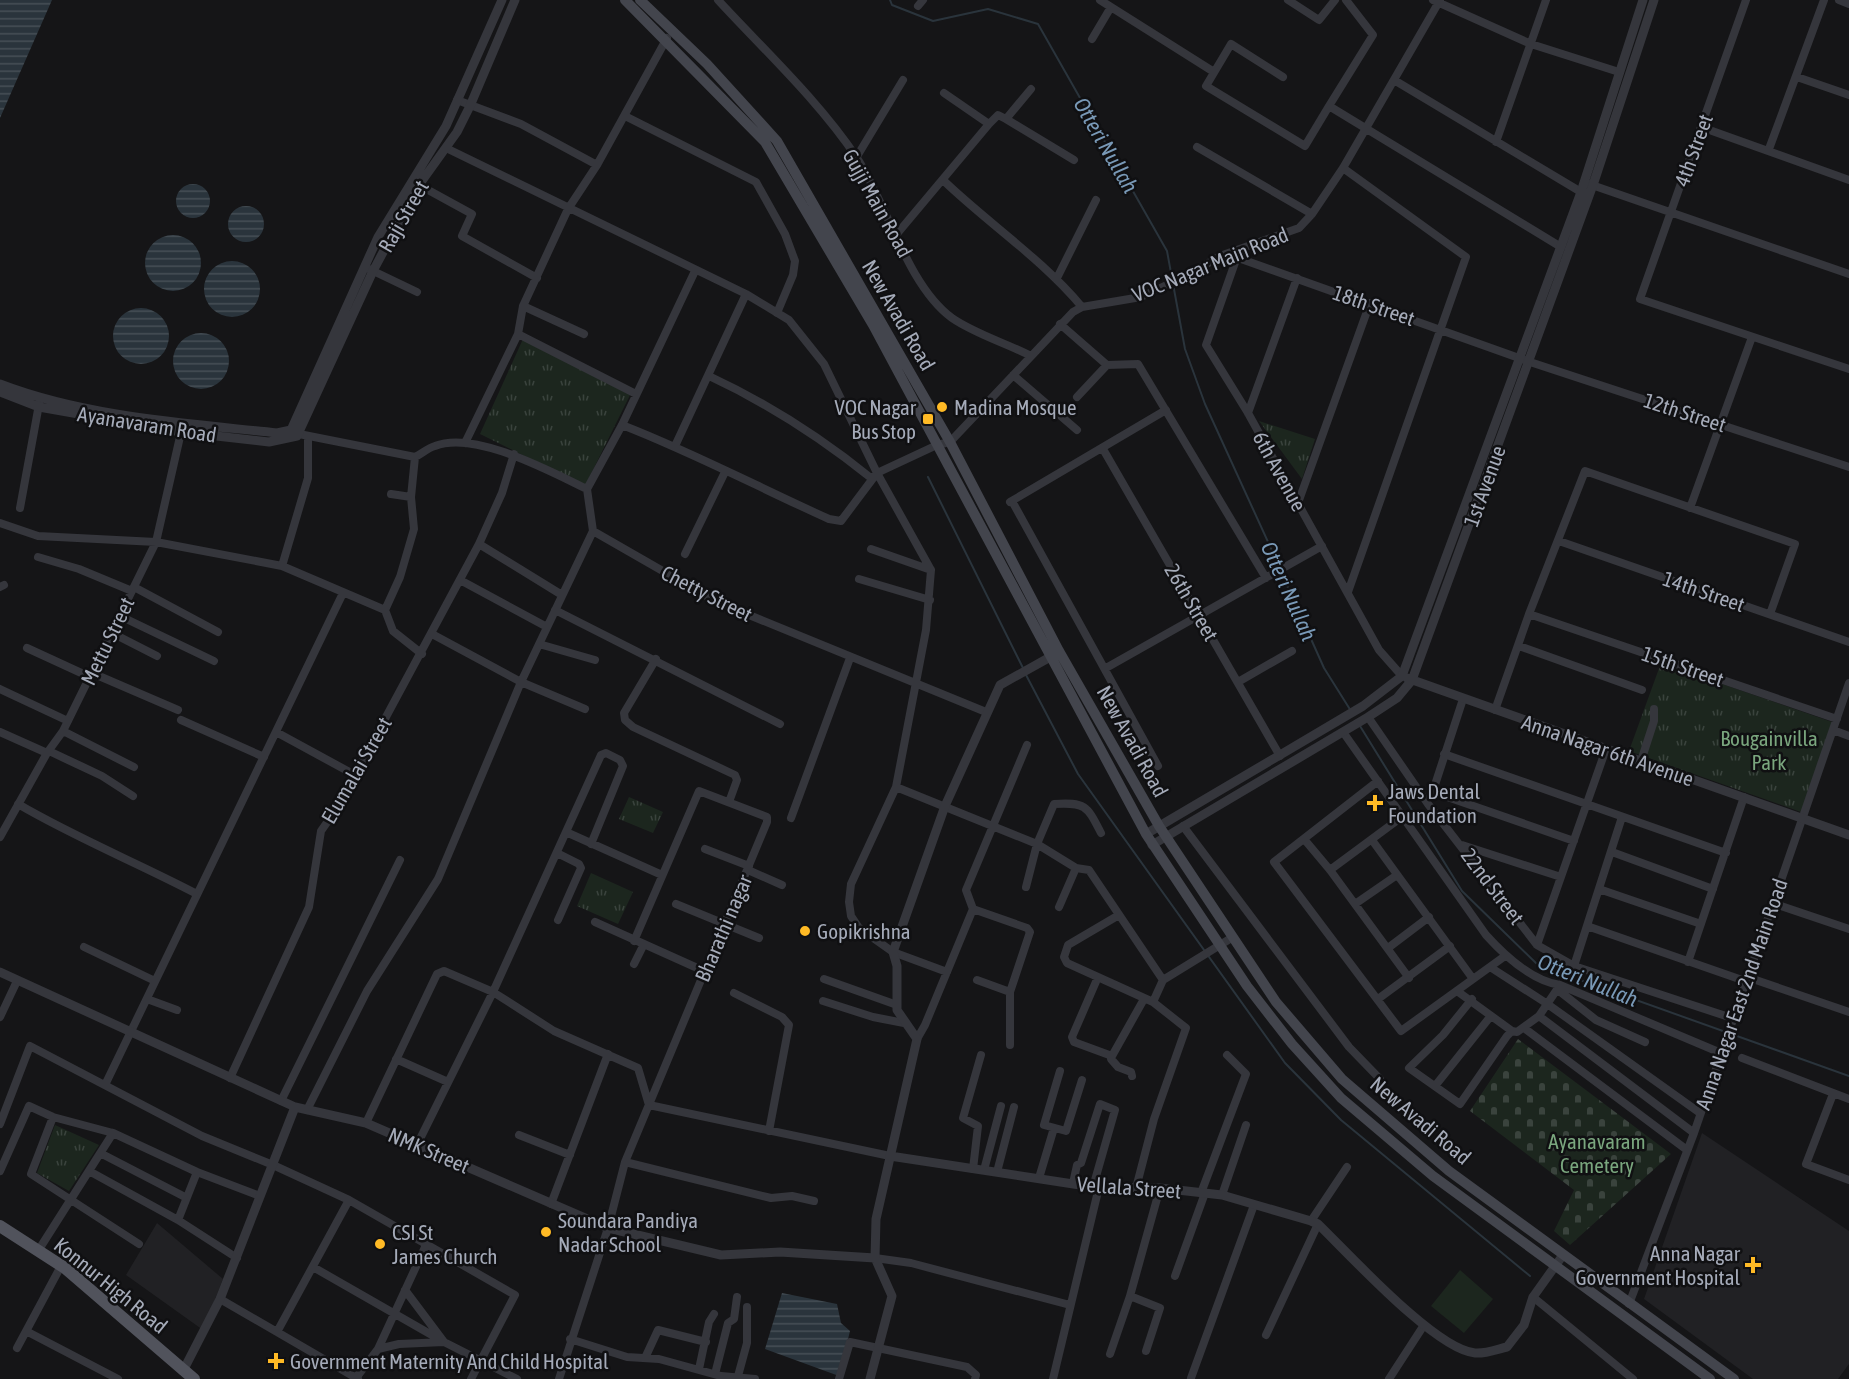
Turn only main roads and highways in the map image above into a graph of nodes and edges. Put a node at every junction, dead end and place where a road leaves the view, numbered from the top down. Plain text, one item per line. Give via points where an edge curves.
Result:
1 (625, 0) edge
2 (640, 0) edge
3 (0, 1226) edge
4 (194, 1379) edge
5 (1710, 1379) edge
6 (1734, 1379) edge

1 - 5 main road, New Avadi Road via 765,142 873,325 1152,845 1219,946 1293,1044 1341,1098 1433,1176
2 - 6 main road, New Avadi Road via 707,64 777,141 950,442 1059,651 1159,826 1276,1002 1342,1079 1449,1171
3 - 4 main road, Konnur High Road via 61,1266

